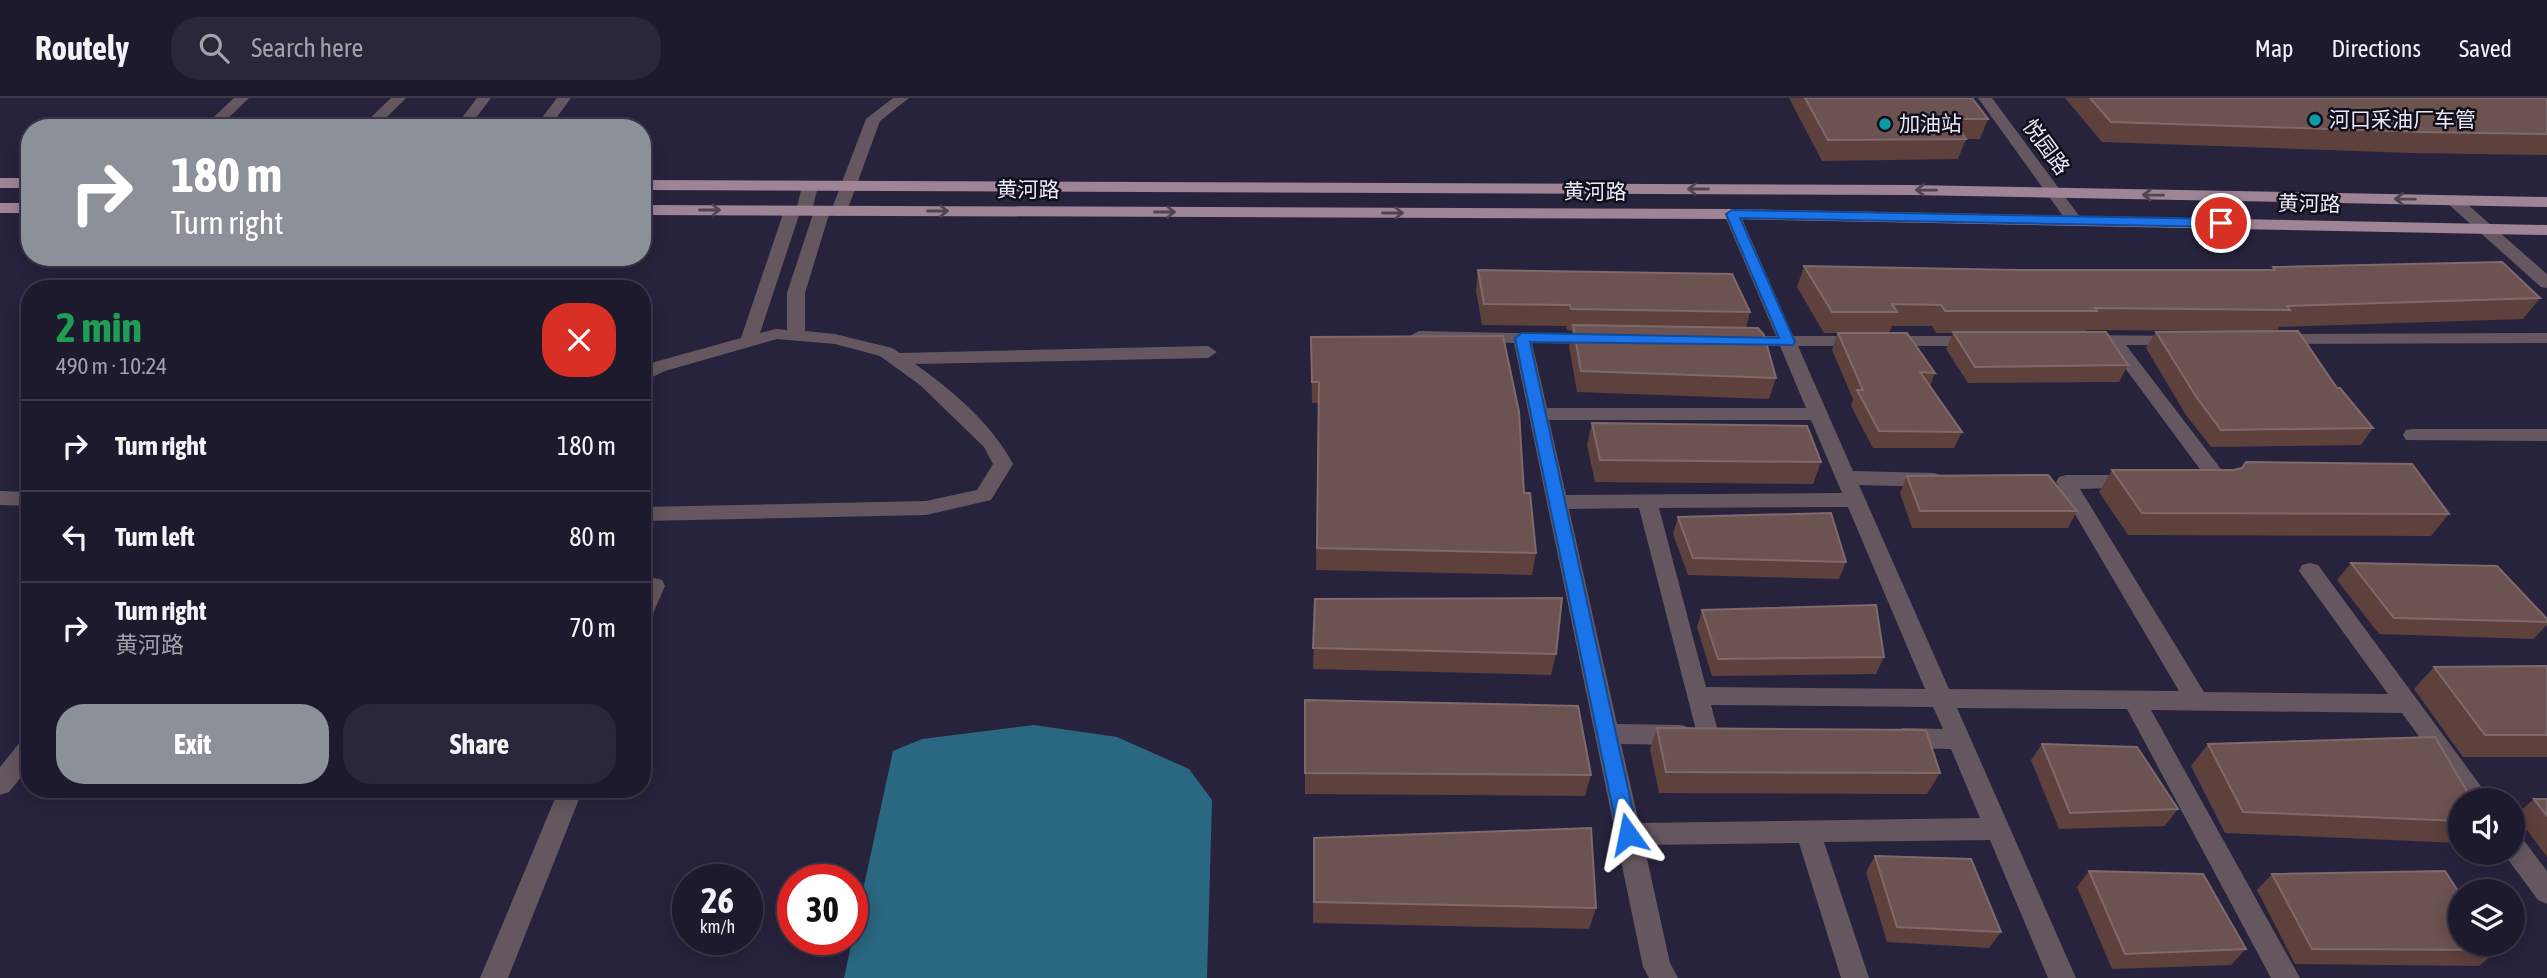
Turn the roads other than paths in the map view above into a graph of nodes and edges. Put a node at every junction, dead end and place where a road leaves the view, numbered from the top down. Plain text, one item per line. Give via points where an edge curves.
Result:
1 (242, 98) edge
2 (399, 98) edge
3 (484, 98) edge
4 (564, 98) edge
5 (902, 98) edge
6 (1985, 98) edge
7 (219, 119) edge
8 (377, 119) edge
9 (468, 119) edge
10 (548, 119) edge
11 (0, 183) edge
12 (21, 183) edge
13 (651, 185) edge
14 (810, 186) junction
15 (849, 186) junction
16 (2053, 193) junction
17 (2453, 200) junction
18 (2547, 202) edge
19 (0, 208) edge
20 (21, 208) edge
21 (651, 210) edge
22 (798, 211) junction
23 (831, 211) junction
24 (1732, 214) junction
25 (2074, 220) junction
26 (2488, 229) junction
27 (2547, 230) edge
28 (2547, 283) edge
29 (796, 336) junction
30 (1419, 336) edge
31 (1522, 338) junction
32 (1615, 339) edge
33 (2264, 339) edge
34 (749, 340) junction
35 (2072, 340) edge
36 (2113, 340) junction
37 (2195, 340) edge
38 (2544, 340) edge
39 (1721, 341) edge
40 (1991, 341) edge
41 (1788, 342) junction
42 (1208, 352) dead end
43 (651, 358) edge
44 (687, 359) junction
45 (896, 359) junction
46 (651, 371) edge
47 (1538, 414) junction
48 (1819, 414) junction
49 (2413, 435) dead end
50 (2547, 435) edge
51 (1846, 478) junction
52 (1956, 480) edge
53 (2157, 482) edge
54 (2182, 482) edge
55 (0, 498) edge
56 (21, 499) edge
57 (1856, 500) junction
58 (1647, 501) junction
59 (1557, 502) junction
60 (651, 514) edge
61 (2311, 571) dead end
62 (654, 586) dead end
63 (651, 593) edge
64 (1697, 696) junction
65 (2196, 699) junction
66 (1942, 700) junction
67 (2134, 700) junction
68 (2408, 704) junction
69 (1607, 734) junction
70 (1707, 735) junction
71 (1734, 736) edge
72 (1884, 738) edge
73 (1959, 739) junction
74 (21, 759) edge
75 (0, 785) edge
76 (2470, 788) edge
77 (567, 798) edge
78 (1997, 829) junction
79 (1808, 832) junction
80 (1628, 834) junction
81 (2525, 862) edge
82 (2547, 892) edge
83 (495, 978) edge
84 (1664, 978) edge
85 (1855, 978) edge
86 (2062, 978) edge
87 (2286, 978) edge

1 - 7 street
2 - 8 street
3 - 9 street
4 - 10 street
5 - 15 street via 873,119
6 - 16 street, 悦园路
11 - 12 main road
13 - 14 main road, 黄河路
14 - 15 main road, 黄河路
14 - 22 street
16 -> 15 main road, 黄河路
15 - 23 street
17 -> 16 main road, 黄河路
16 - 25 street, 悦园路
17 - 18 main road, 黄河路
17 - 26 street
19 - 20 main road
21 -> 22 main road, 黄河路
22 - 23 main road, 黄河路
22 - 34 street
23 -> 24 main road, 黄河路
23 - 29 street via 796,293
24 - 25 main road, 黄河路
24 - 41 street
25 - 26 main road, 黄河路
26 - 27 main road, 黄河路
26 - 28 street
29 - 34 street
29 - 45 street via 835,340 886,352
30 - 31 street
31 - 32 street
31 - 47 street
33 - 38 street
34 - 44 street
35 - 36 street
36 - 37 street
36 - 54 street via 2220,482
39 - 41 street
40 - 41 street
41 - 48 street
42 - 45 street
43 - 44 street
44 - 46 street
45 - 60 street via 927,381 992,443 1003,464 984,495 926,508
47 - 48 street
47 - 59 street
48 - 51 street
49 - 50 street
51 - 52 street
51 - 57 street
53 - 65 street via 2059,482
55 - 56 street
57 - 58 street
57 - 66 street
58 - 59 street
58 - 64 street
59 - 69 street
61 - 68 street
62 - 63 street
64 - 66 street
64 - 70 street
65 - 67 street
65 - 68 street
66 - 67 street
66 - 73 street
67 - 87 street
68 - 76 street
69 - 70 street
69 - 80 street
70 - 71 street
72 - 73 street
73 - 78 street
74 - 75 street
77 - 83 street
78 - 79 street
78 - 86 street
79 - 80 street
79 - 85 street
80 - 84 street via 1657,967
81 - 82 street

